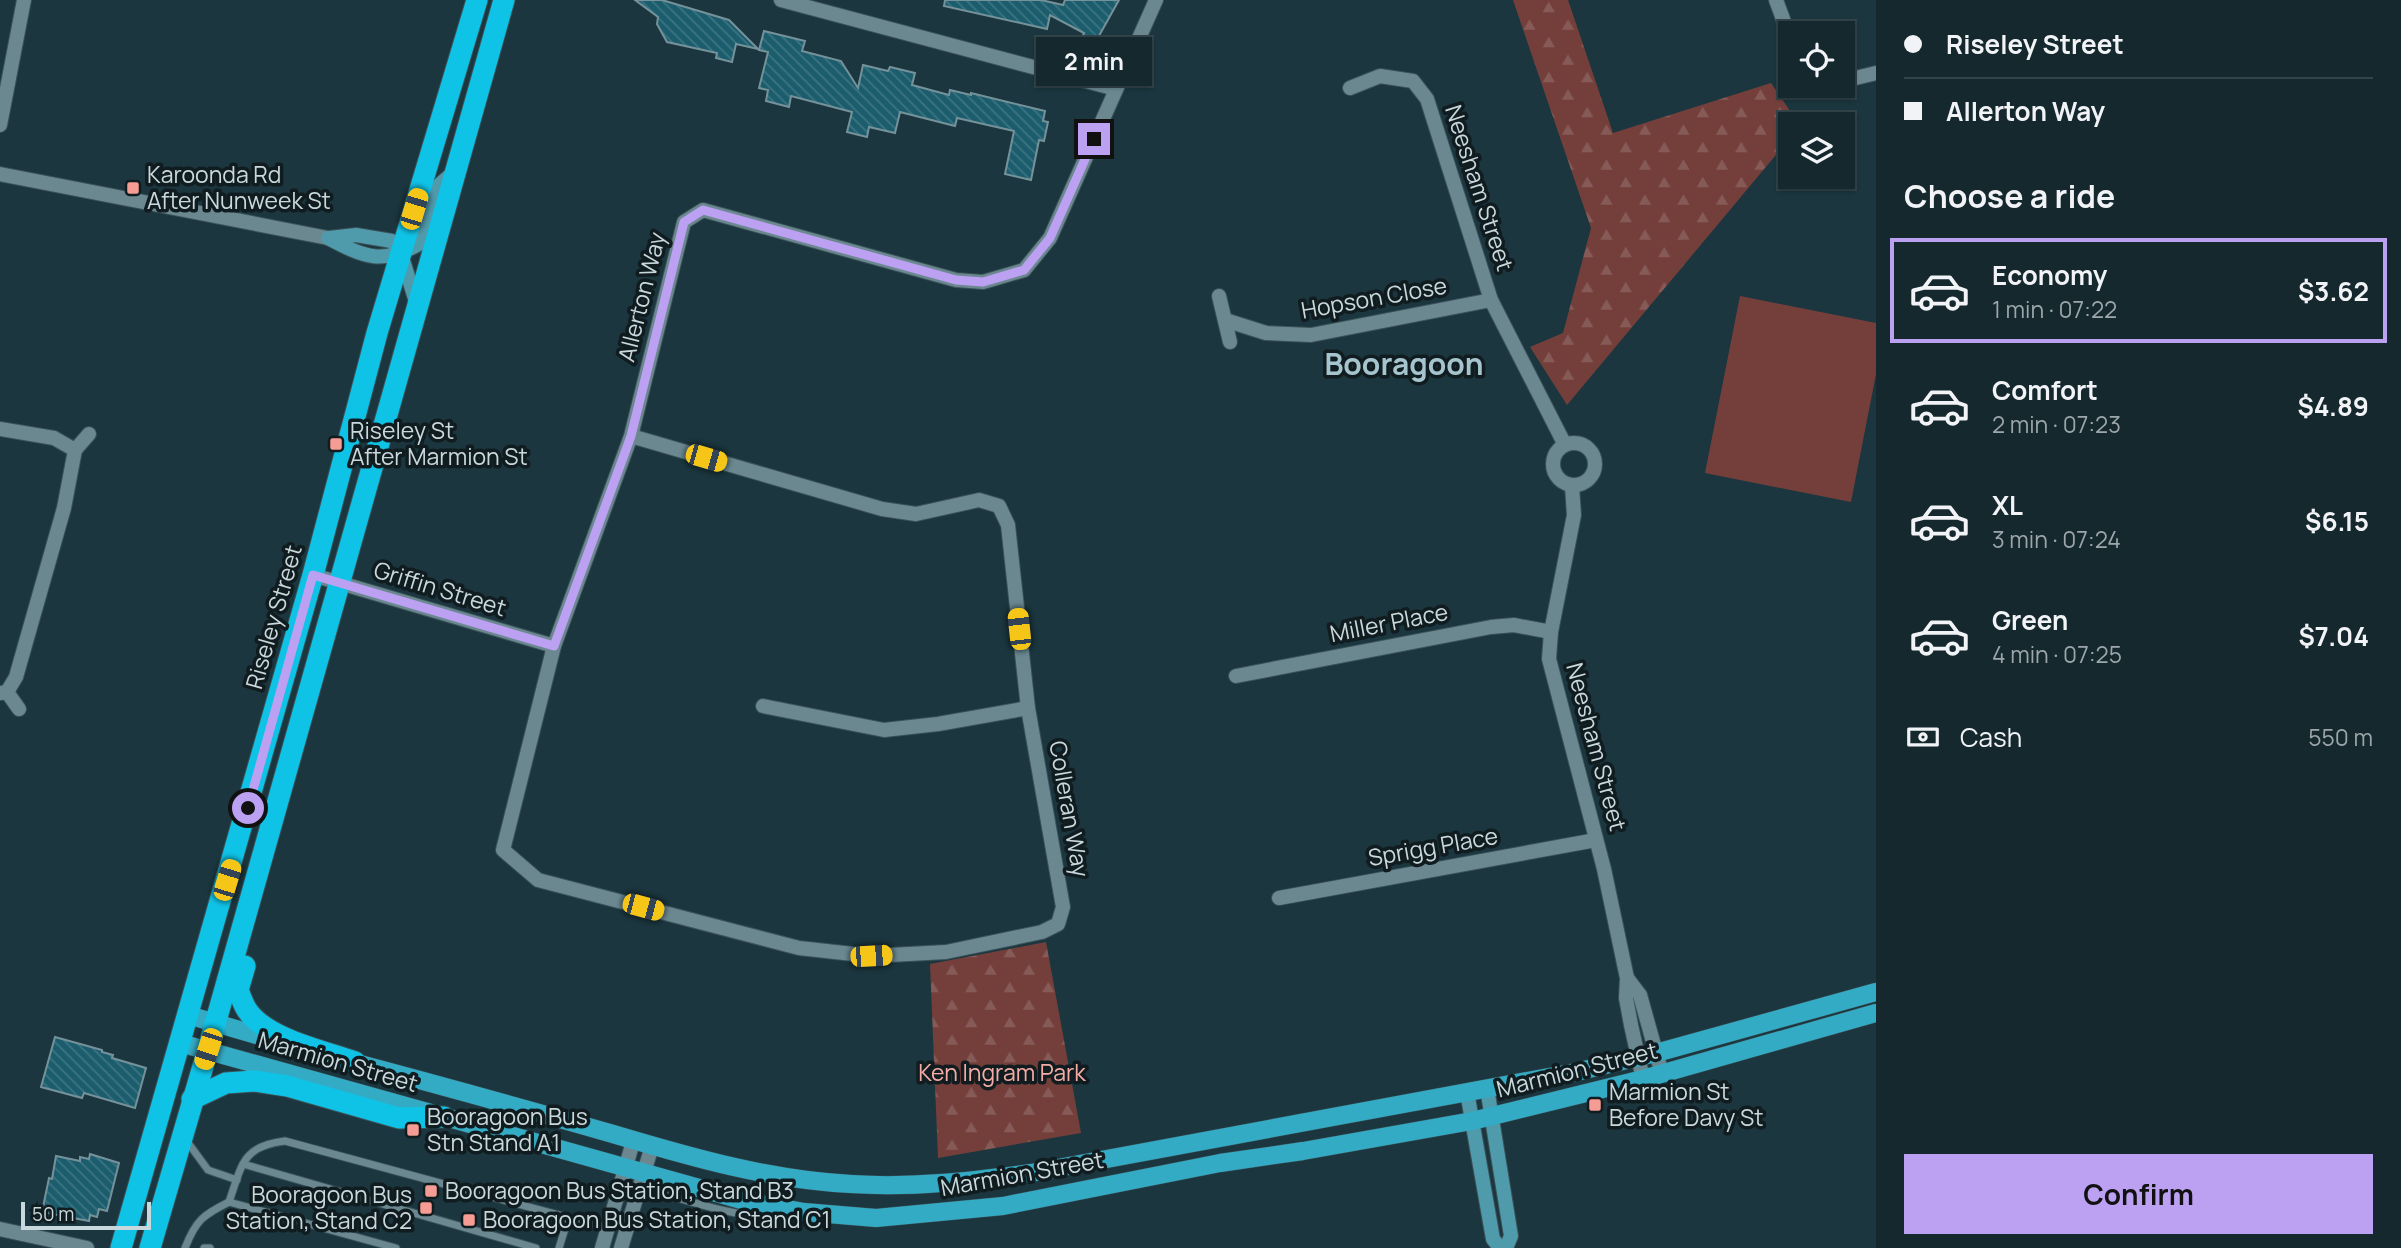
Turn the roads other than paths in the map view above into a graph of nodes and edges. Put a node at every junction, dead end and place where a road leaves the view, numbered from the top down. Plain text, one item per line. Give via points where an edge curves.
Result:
1 (24, 0) edge
2 (477, 0) edge
3 (503, 0) edge
4 (781, 0) edge
5 (1156, 0) edge
6 (1776, 0) edge
7 (1784, 21) edge
8 (1876, 73) edge
9 (1855, 78) edge
10 (1350, 88) dead end
11 (1116, 89) junction
12 (0, 125) edge
13 (457, 170) junction
14 (0, 174) edge
15 (401, 254) junction
16 (1219, 296) dead end
17 (1491, 300) junction
18 (417, 305) junction
19 (1225, 320) junction
20 (1230, 342) dead end
21 (0, 429) edge
22 (89, 434) dead end
23 (631, 436) junction
24 (1566, 445) junction
25 (75, 450) junction
26 (1572, 485) junction
27 (313, 575) junction
28 (338, 582) junction
29 (1550, 632) junction
30 (554, 646) junction
31 (1236, 676) dead end
32 (4, 692) edge
33 (763, 706) dead end
34 (1028, 708) junction
35 (19, 709) dead end
36 (1596, 840) junction
37 (264, 848) junction
38 (503, 850) joint
39 (1279, 898) dead end
40 (1627, 978) junction
41 (1876, 992) edge
42 (1876, 1013) edge
43 (188, 1015) junction
44 (215, 1023) junction
45 (180, 1043) junction
46 (208, 1049) junction
47 (1656, 1053) junction
48 (1638, 1058) junction
49 (355, 1062) junction
50 (1662, 1074) junction
51 (1643, 1079) junction
52 (1487, 1088) junction
53 (1467, 1092) junction
54 (192, 1099) junction
55 (444, 1116) junction
56 (1492, 1116) junction
57 (1472, 1121) junction
58 (182, 1134) junction
59 (633, 1142) junction
60 (652, 1146) junction
61 (243, 1164) junction
62 (626, 1167) junction
63 (644, 1173) junction
64 (237, 1180) junction
65 (639, 1191) junction
66 (229, 1202) junction
67 (804, 1212) junction
68 (568, 1219) junction
69 (0, 1229) edge
70 (608, 1229) junction
71 (87, 1248) edge
72 (121, 1248) edge
73 (150, 1248) edge
74 (185, 1248) edge
75 (396, 1248) edge
76 (536, 1248) edge
77 (559, 1248) edge
78 (602, 1248) edge
79 (621, 1248) edge
80 (1500, 1248) edge
81 (1506, 1248) edge

1 - 12 street
2 - 15 highway, Riseley Street
3 - 13 highway
4 - 11 street
5 - 11 street, Allerton Way
6 - 7 street
8 - 9 street
10 - 17 street, Neesham Street via 1380,76 1413,81 1427,99
11 - 23 street, Allerton Way via 1050,238 1024,270 983,282 956,280 703,210 684,222
13 - 15 street via 439,185 421,243
13 - 18 highway
14 - 15 street via 328,238 356,235 391,241
15 - 18 street
15 - 27 highway, Riseley Street
16 - 19 street
17 - 19 street, Hopson Close via 1311,335 1266,333
17 - 24 street, Neesham Street
18 - 28 highway
19 - 20 street
21 - 25 street via 54,438
22 - 25 street
23 - 30 street, Allerton Way
23 - 34 street, Colleran Way via 882,509 916,514 979,500 999,506 1008,525
24 - 26 street via 1556,453 1553,468 1562,482
24 - 26 street via 1587,447 1596,460 1587,482
25 - 32 street via 43,586 16,677
26 - 29 street, Neesham Street via 1574,515
27 - 28 street, Griffin Street
27 - 43 highway, Riseley Street
28 - 30 street, Griffin Street
28 - 37 highway
29 - 31 street, Miller Place via 1514,625 1491,627
29 - 36 street, Neesham Street via 1549,659
30 - 38 street, Allerton Way
32 - 35 street
33 - 34 street via 884,730
34 - 38 street, Colleran Way via 1063,907 1058,924 1042,932 946,952 871,956 799,948 538,880
36 - 39 street, Sprigg Place
36 - 40 street, Neesham Street
37 - 44 highway
37 - 49 highway via 268,884 238,990 260,1024
40 - 47 street, Neesham Street via 1640,995
40 - 48 street, Neesham Street via 1626,998
41 - 47 main road, Marmion Street
42 - 50 main road, Marmion Street
43 - 44 main road, Marmion Street
43 - 45 highway, Riseley Street
44 - 46 highway
44 - 49 main road, Marmion Street
45 - 46 main road, Marmion Street
45 - 72 highway, Riseley Street
46 - 54 highway
46 - 55 main road, Marmion Street
47 - 48 main road, Marmion Street
47 - 50 street, Neesham Street
48 - 51 street, Neesham Street
48 - 52 main road, Marmion Street
49 - 59 main road, Marmion Street
50 - 51 main road, Marmion Street
51 - 56 main road, Marmion Street
52 - 53 main road, Marmion Street
52 - 56 street
53 - 57 street
53 - 60 main road, Marmion Street via 962,1183 913,1186 797,1179
54 - 55 highway via 226,1083 254,1081 399,1118
54 - 58 highway
55 - 62 main road, Marmion Street
56 - 57 main road, Marmion Street
56 - 81 street via 1511,1236
57 - 67 main road, Marmion Street via 1220,1163 1003,1206 884,1218
57 - 80 street via 1493,1239
58 - 64 lane via 208,1170
58 - 73 highway
59 - 60 main road, Marmion Street
59 - 62 street
60 - 63 street
61 - 64 lane
61 - 68 lane via 250,1151 285,1141
61 - 76 lane
62 - 63 main road, Marmion Street
62 - 70 street
63 - 65 street
63 - 67 main road, Marmion Street
64 - 66 lane
65 - 67 lane via 766,1218
65 - 79 street
66 - 74 lane via 204,1215 192,1228
66 - 75 lane
68 - 70 lane
68 - 77 lane
69 - 71 street
70 - 78 street

